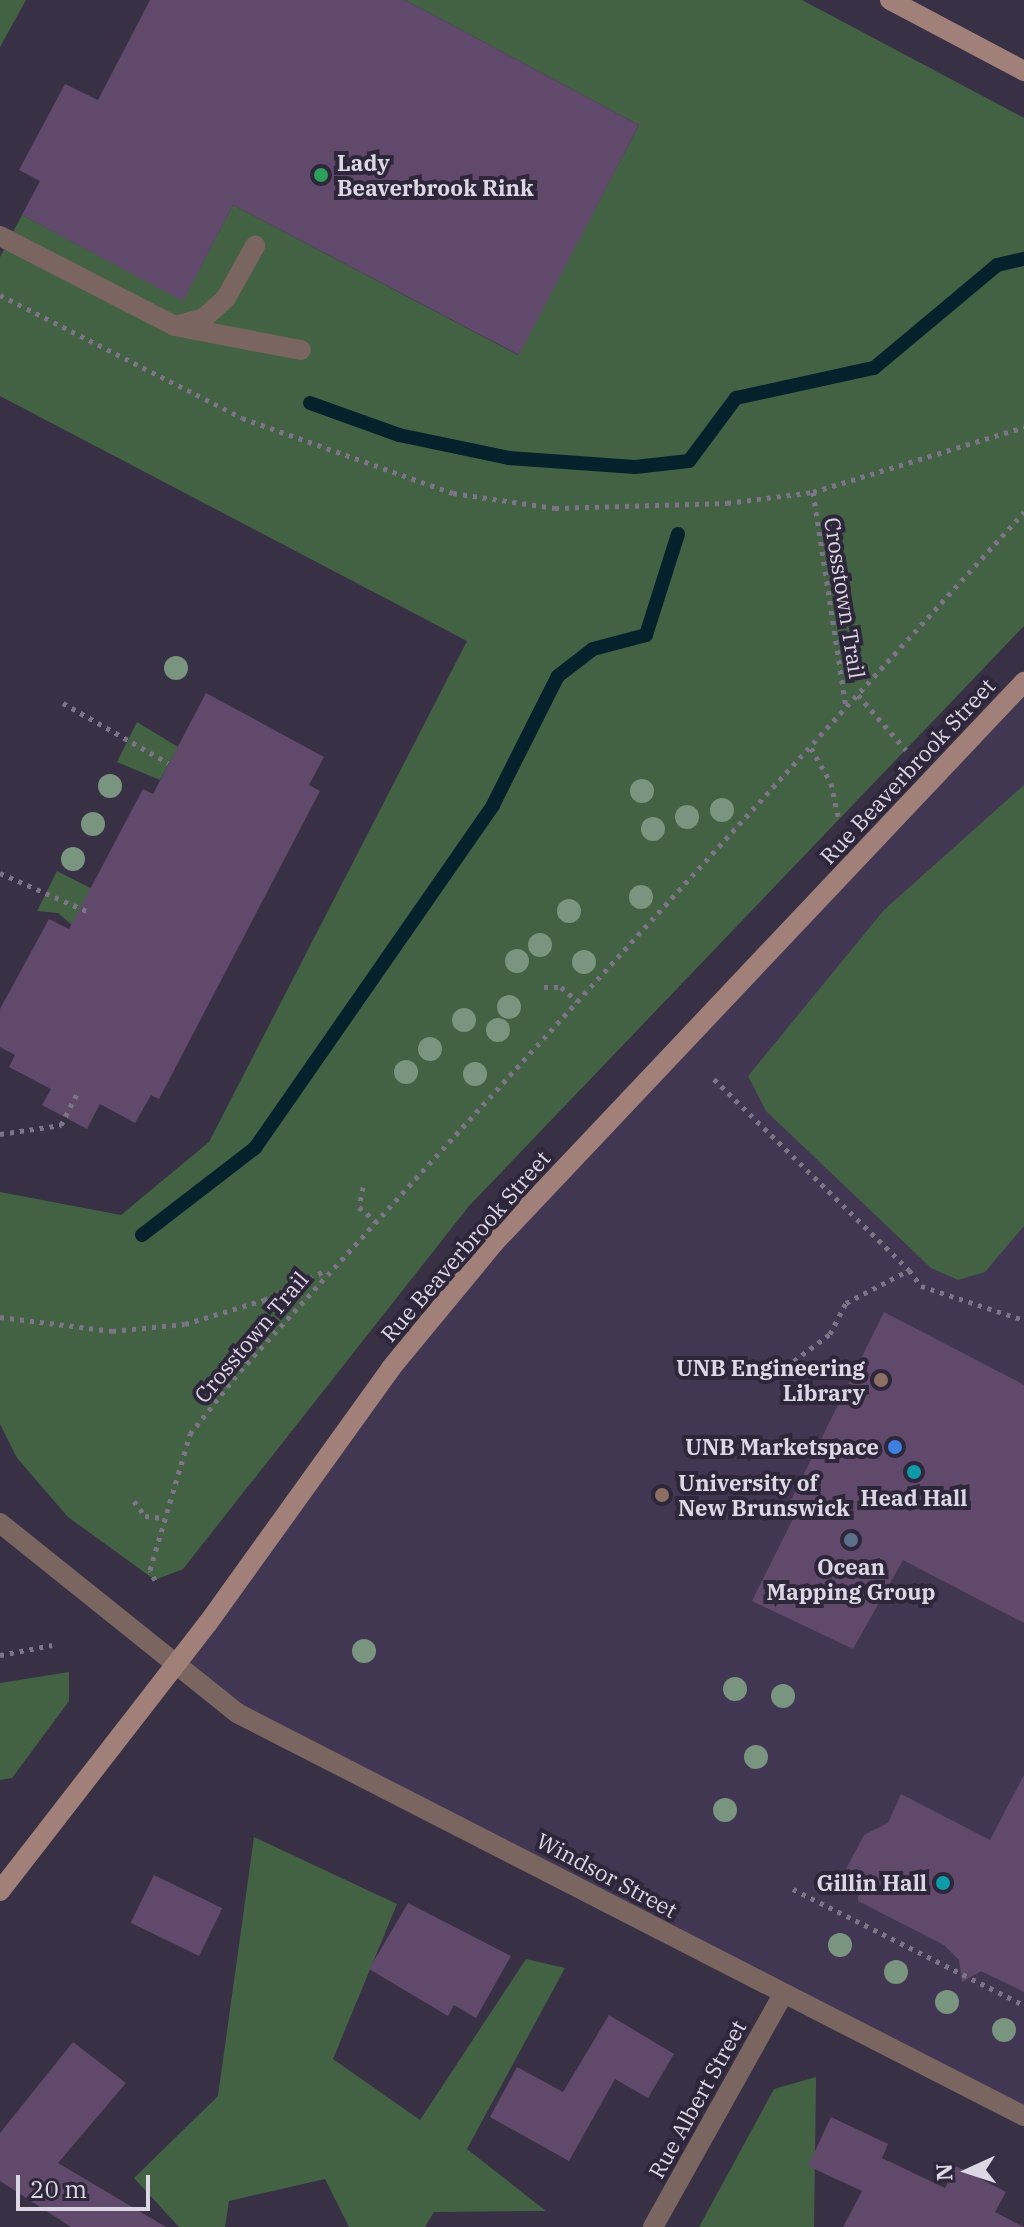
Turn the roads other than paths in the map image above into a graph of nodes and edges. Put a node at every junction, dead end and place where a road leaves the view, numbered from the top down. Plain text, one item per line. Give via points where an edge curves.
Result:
1 (890, 0) edge
2 (1024, 71) edge
3 (0, 236) edge
4 (255, 246) dead end
5 (175, 326) junction
6 (301, 350) dead end
7 (1024, 682) edge
8 (0, 1523) edge
9 (175, 1666) junction
10 (0, 1891) edge
11 (783, 1994) junction
12 (1024, 2116) edge
13 (653, 2227) edge

1 - 2 street
3 - 5 street
4 - 5 street via 226,298 204,318
5 - 6 street
7 - 9 street, Rue Beaverbrook Street via 494,1243 391,1368
8 - 9 street, Windsor Street
9 - 10 street, Rue Beaverbrook Street
9 - 11 street, Windsor Street via 237,1713
11 - 12 street, Windsor Street
11 - 13 street, Rue Albert Street

